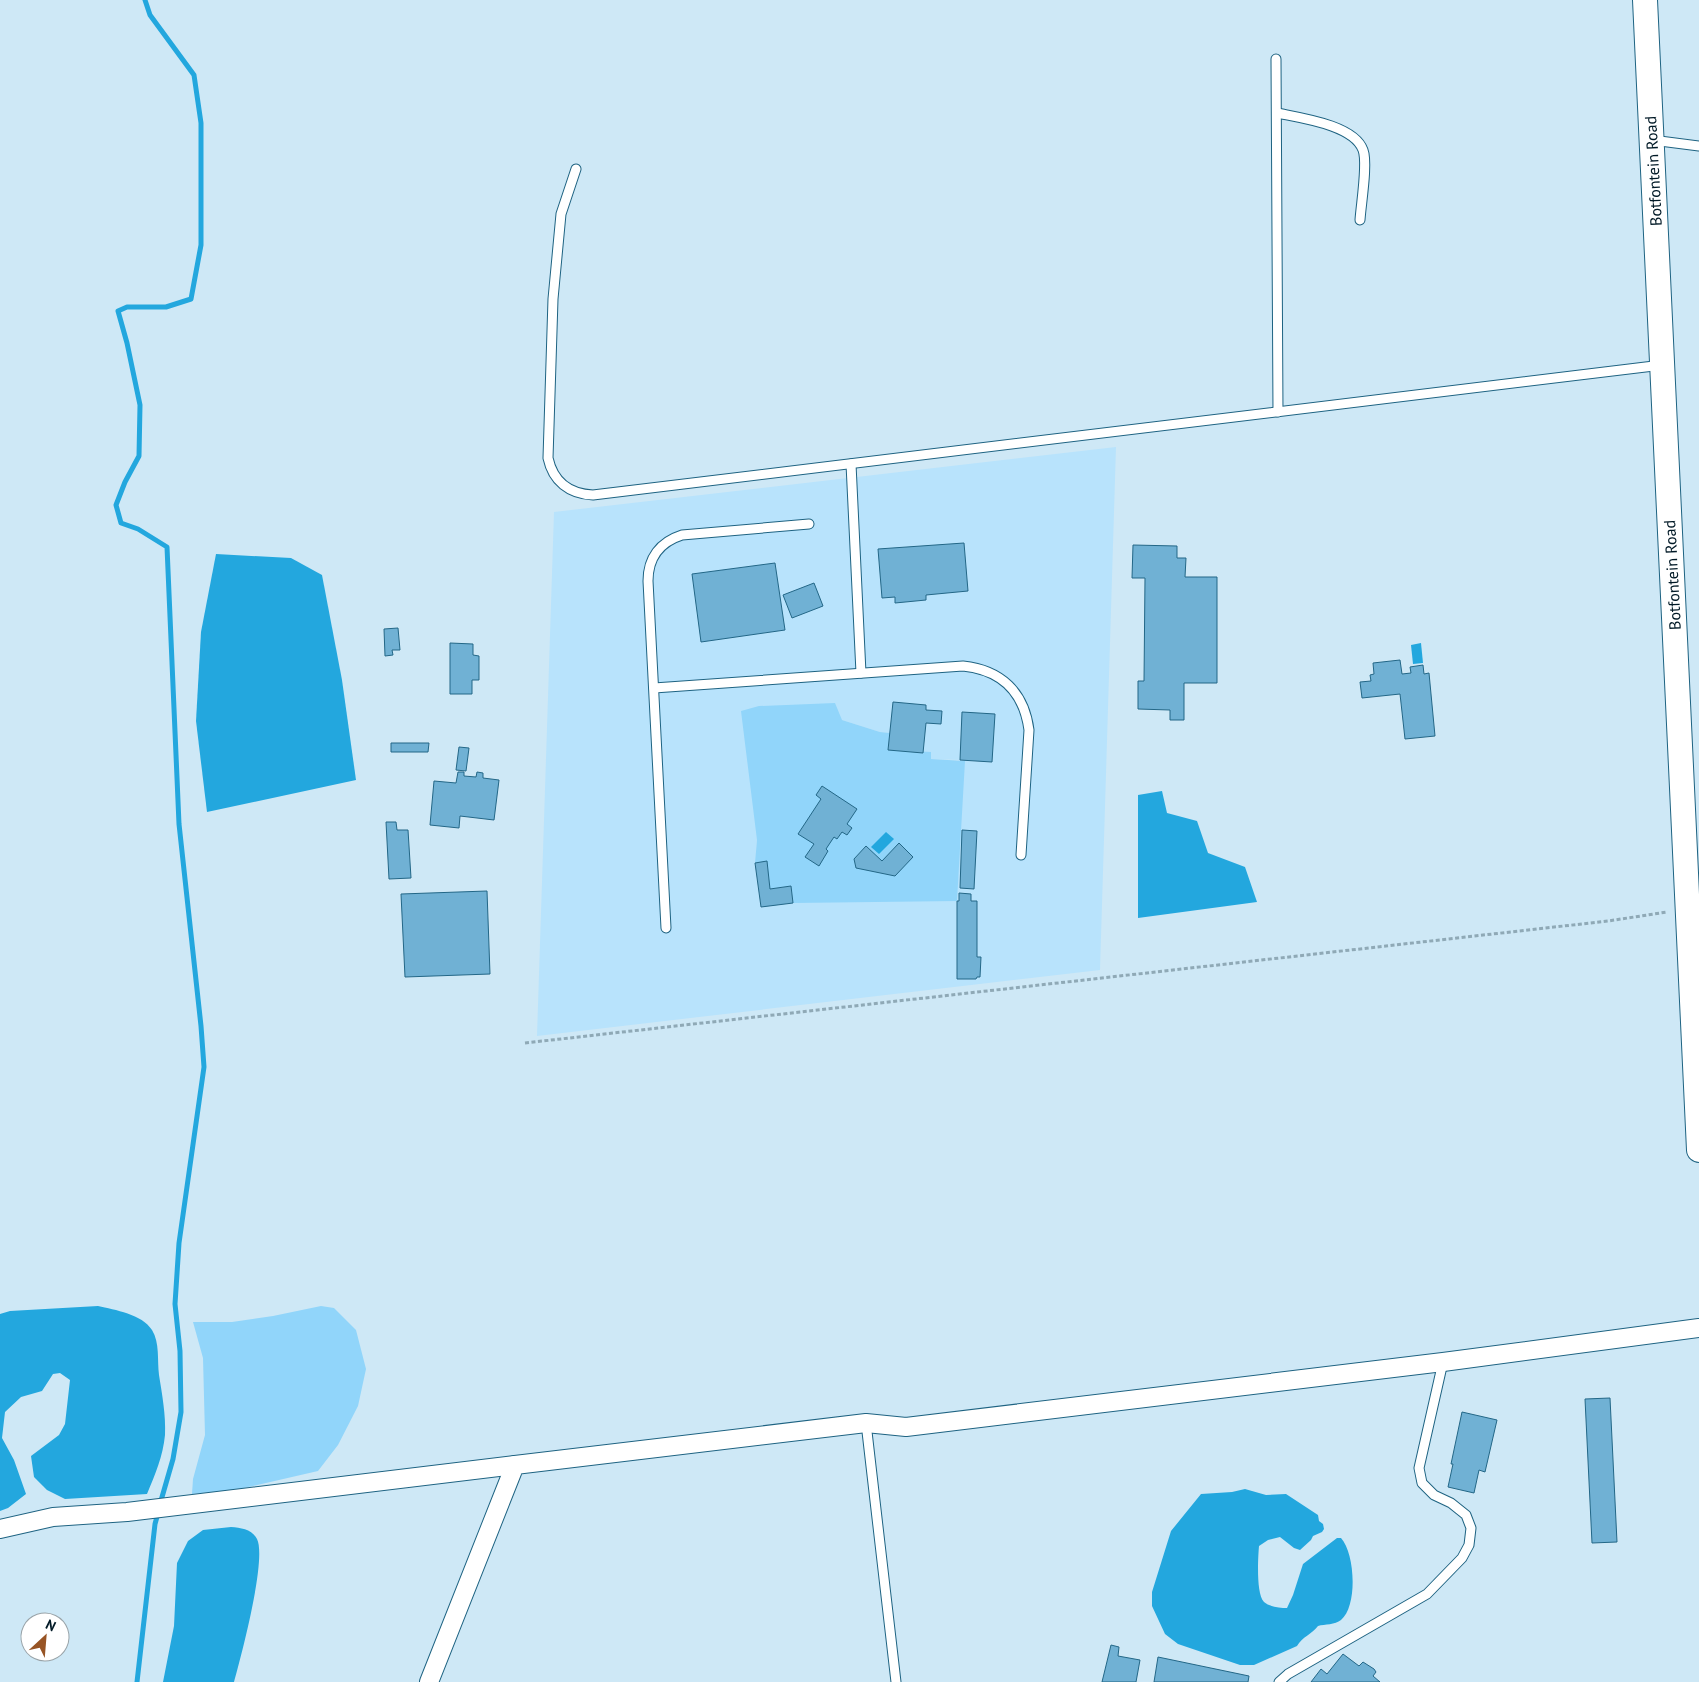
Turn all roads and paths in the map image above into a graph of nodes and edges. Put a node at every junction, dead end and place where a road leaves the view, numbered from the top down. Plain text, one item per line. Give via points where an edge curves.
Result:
1 (1645, 0) edge
2 (1276, 59) dead end
3 (1277, 113) junction
4 (1652, 140) junction
5 (1699, 146) edge
6 (576, 169) dead end
7 (1360, 220) dead end
8 (1663, 365) junction
9 (1278, 412) junction
10 (851, 464) junction
11 (809, 524) dead end
12 (861, 673) junction
13 (654, 688) junction
14 (1021, 855) dead end
15 (1688, 909) junction
16 (666, 928) dead end
17 (525, 1043) dead end
18 (1699, 1150) edge
19 (1699, 1328) edge
20 (1443, 1362) junction
21 (866, 1423) junction
22 (515, 1465) junction
23 (0, 1529) edge
24 (429, 1682) edge
25 (896, 1682) edge
26 (1279, 1682) edge

1 - 4 main road, Botfontein Road
2 - 3 lane
3 - 7 lane via 1346,131 1357,140 1364,151 1365,163
3 - 9 lane
4 - 5 lane
4 - 8 main road, Botfontein Road
6 - 10 lane via 561,214 553,299 548,458 560,482 575,492 593,495
8 - 9 lane
8 - 15 main road, Botfontein Road
9 - 10 lane
10 - 12 lane
11 - 13 lane via 682,534 658,548 648,572
12 - 13 lane
12 - 14 lane via 963,666 993,674 1010,687 1024,706 1029,730
13 - 16 lane
15 - 17 path via 1608,921
15 - 18 main road, Botfontein Road
19 - 20 street
20 - 21 street via 906,1427
20 - 26 lane via 1420,1468 1422,1483 1434,1495 1466,1515 1471,1528 1466,1552 1427,1594
21 - 22 street
21 - 25 lane
22 - 23 street via 127,1512 53,1517
22 - 24 street

